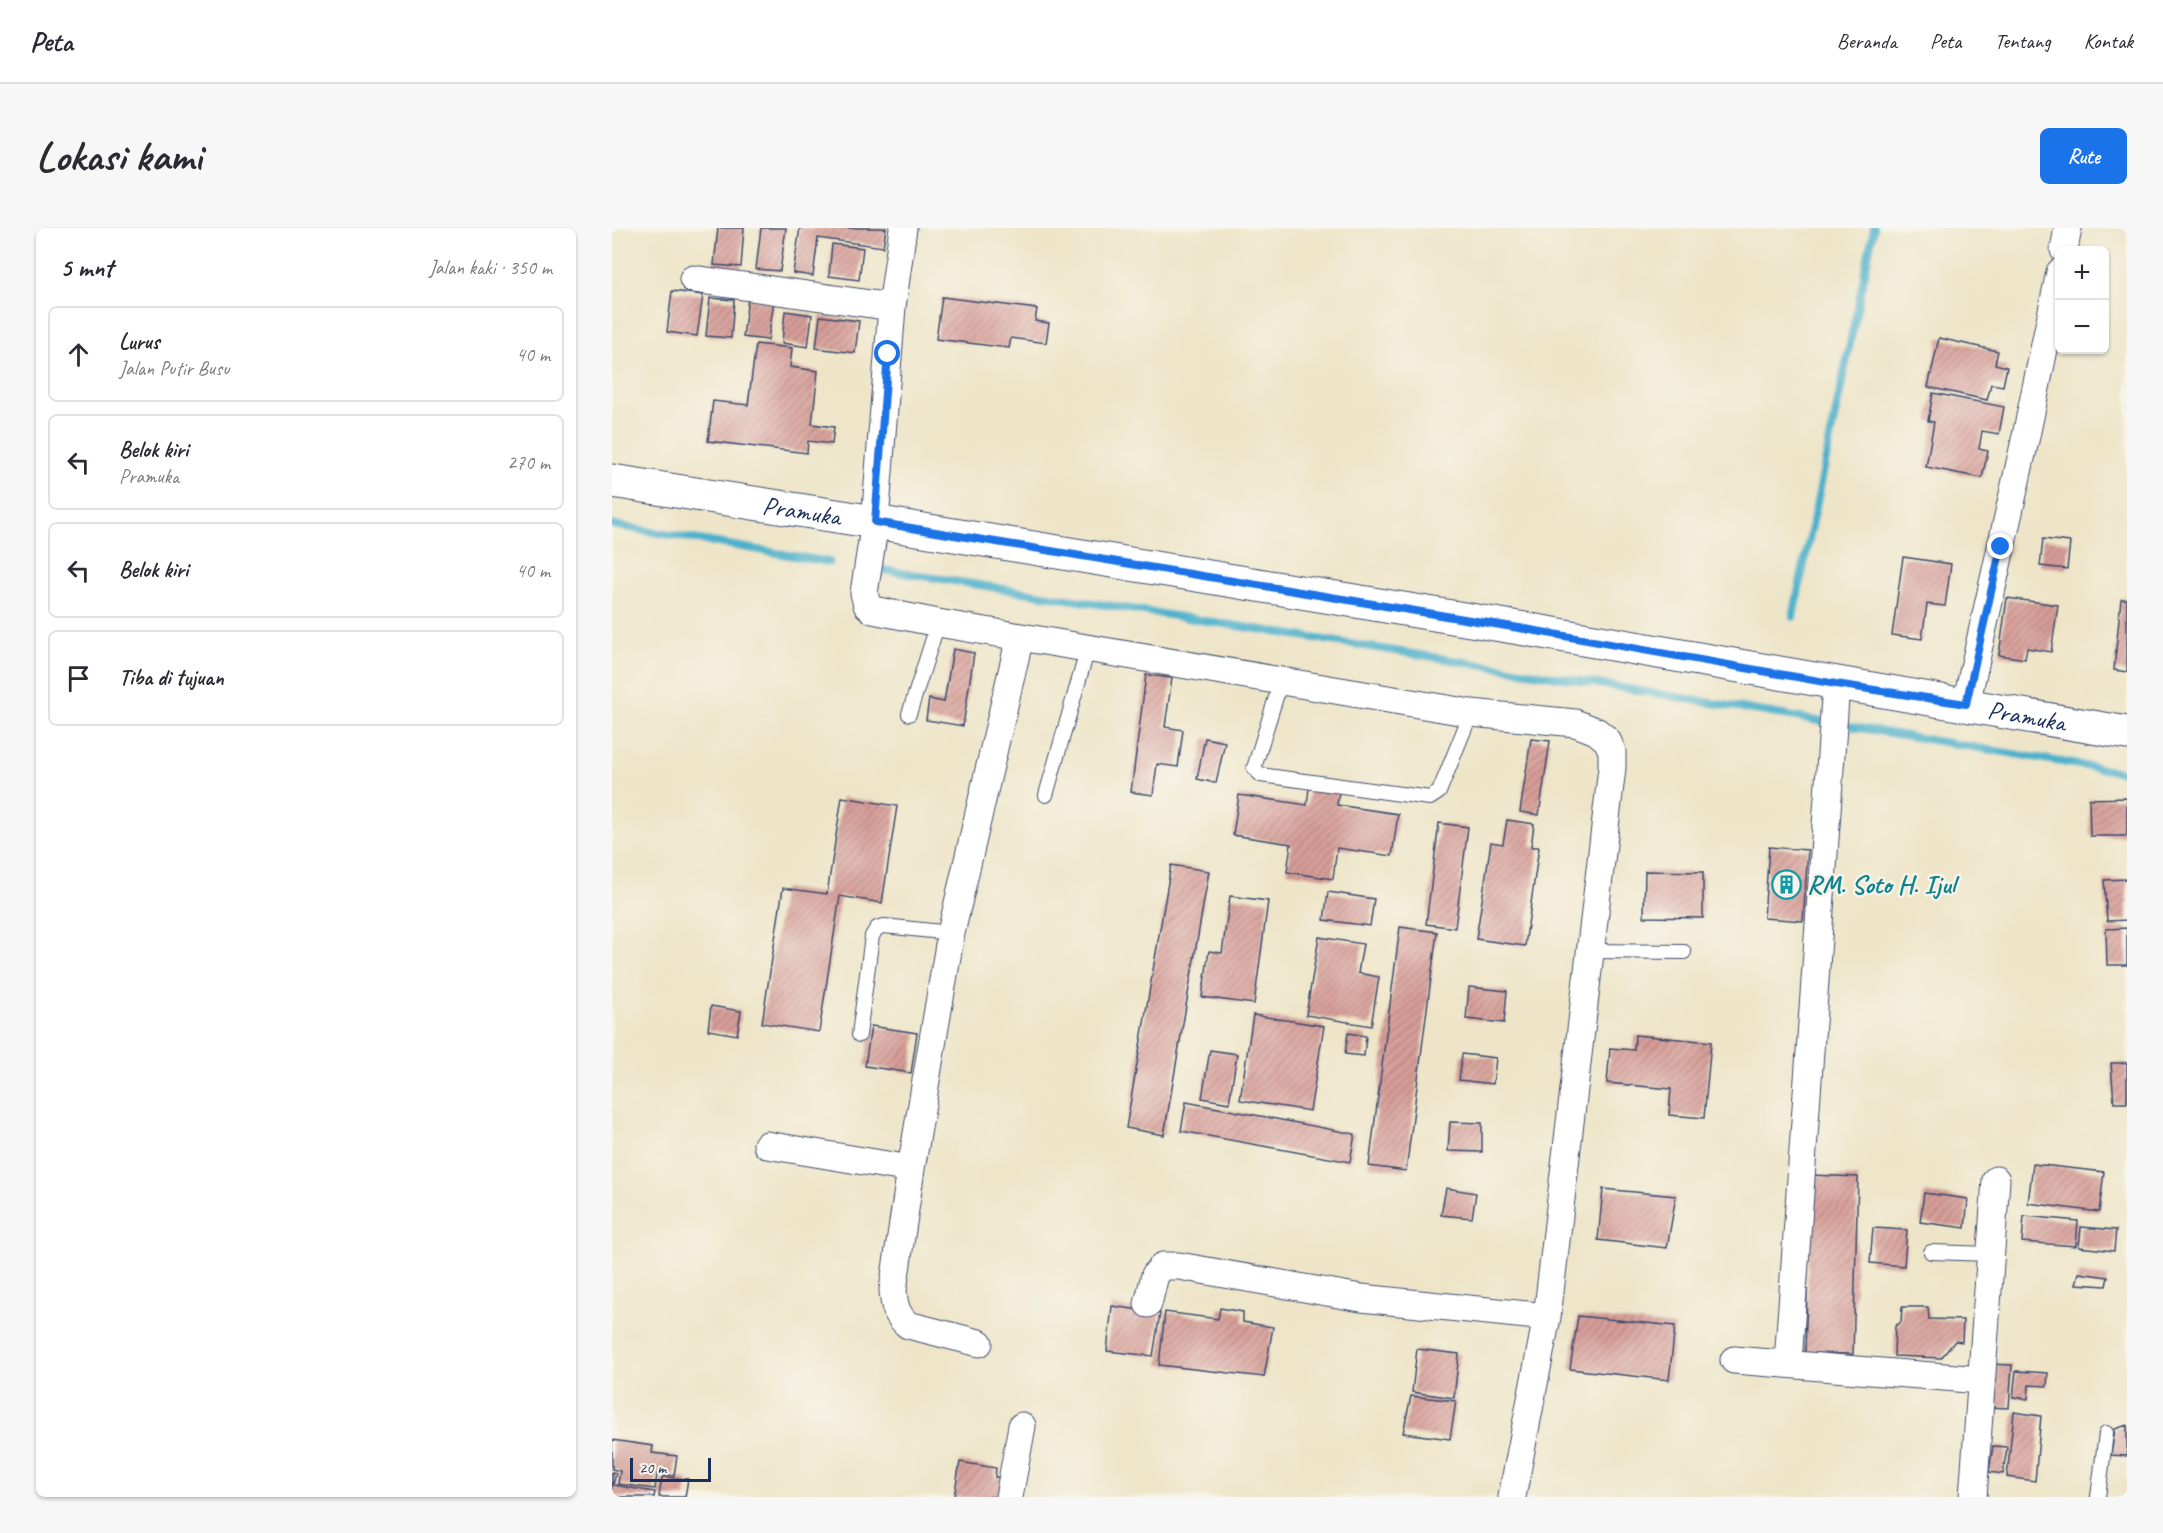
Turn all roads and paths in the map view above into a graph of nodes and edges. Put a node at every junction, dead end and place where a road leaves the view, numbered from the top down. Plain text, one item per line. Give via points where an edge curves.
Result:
1 (903, 228) edge
2 (2068, 228) edge
3 (2065, 246) edge
4 (693, 279) dead end
5 (2055, 296) edge
6 (892, 307) junction
7 (612, 481) edge
8 (875, 522) junction
9 (938, 623) junction
10 (1020, 637) junction
11 (1088, 648) junction
12 (1281, 681) junction
13 (1835, 699) junction
14 (1966, 704) junction
15 (1470, 713) junction
16 (909, 714) dead end
17 (2127, 733) edge
18 (1046, 795) dead end
19 (951, 933) junction
20 (1590, 951) junction
21 (1684, 952) dead end
22 (859, 1035) dead end
23 (767, 1145) dead end
24 (911, 1168) junction
25 (1996, 1180) dead end
26 (1931, 1252) dead end
27 (1990, 1254) junction
28 (1148, 1304) dead end
29 (1547, 1317) junction
30 (979, 1343) dead end
31 (1789, 1348) dead end
32 (1734, 1360) dead end
33 (1981, 1380) junction
34 (1022, 1426) dead end
35 (2106, 1432) dead end
36 (1009, 1497) edge
37 (1512, 1497) edge
38 (1973, 1497) edge
39 (2098, 1497) edge

1 - 6 street
2 - 3 street
4 - 6 street
5 - 14 street
6 - 8 street
7 - 8 street, Pramuka
8 - 9 street via 864,593 867,604 884,614
8 - 13 street, Pramuka via 1525,629
9 - 10 street
9 - 16 lane
10 - 11 street
10 - 19 street
11 - 12 street
11 - 18 lane
12 - 15 street
12 - 15 lane via 1254,768 1261,775 1430,798 1439,792
13 - 14 street, Pramuka
13 - 31 street
14 - 17 street, Pramuka
15 - 20 street via 1575,723 1596,730 1607,740 1612,768
19 - 22 lane via 877,928 872,936
19 - 24 street
20 - 21 lane
20 - 29 street
23 - 24 street
24 - 30 street via 894,1305 908,1325
25 - 27 street
26 - 27 lane
27 - 33 street
28 - 29 street via 1155,1275 1163,1266 1179,1266 1361,1298
29 - 37 street
32 - 33 street
33 - 38 street
34 - 36 street
35 - 39 lane

